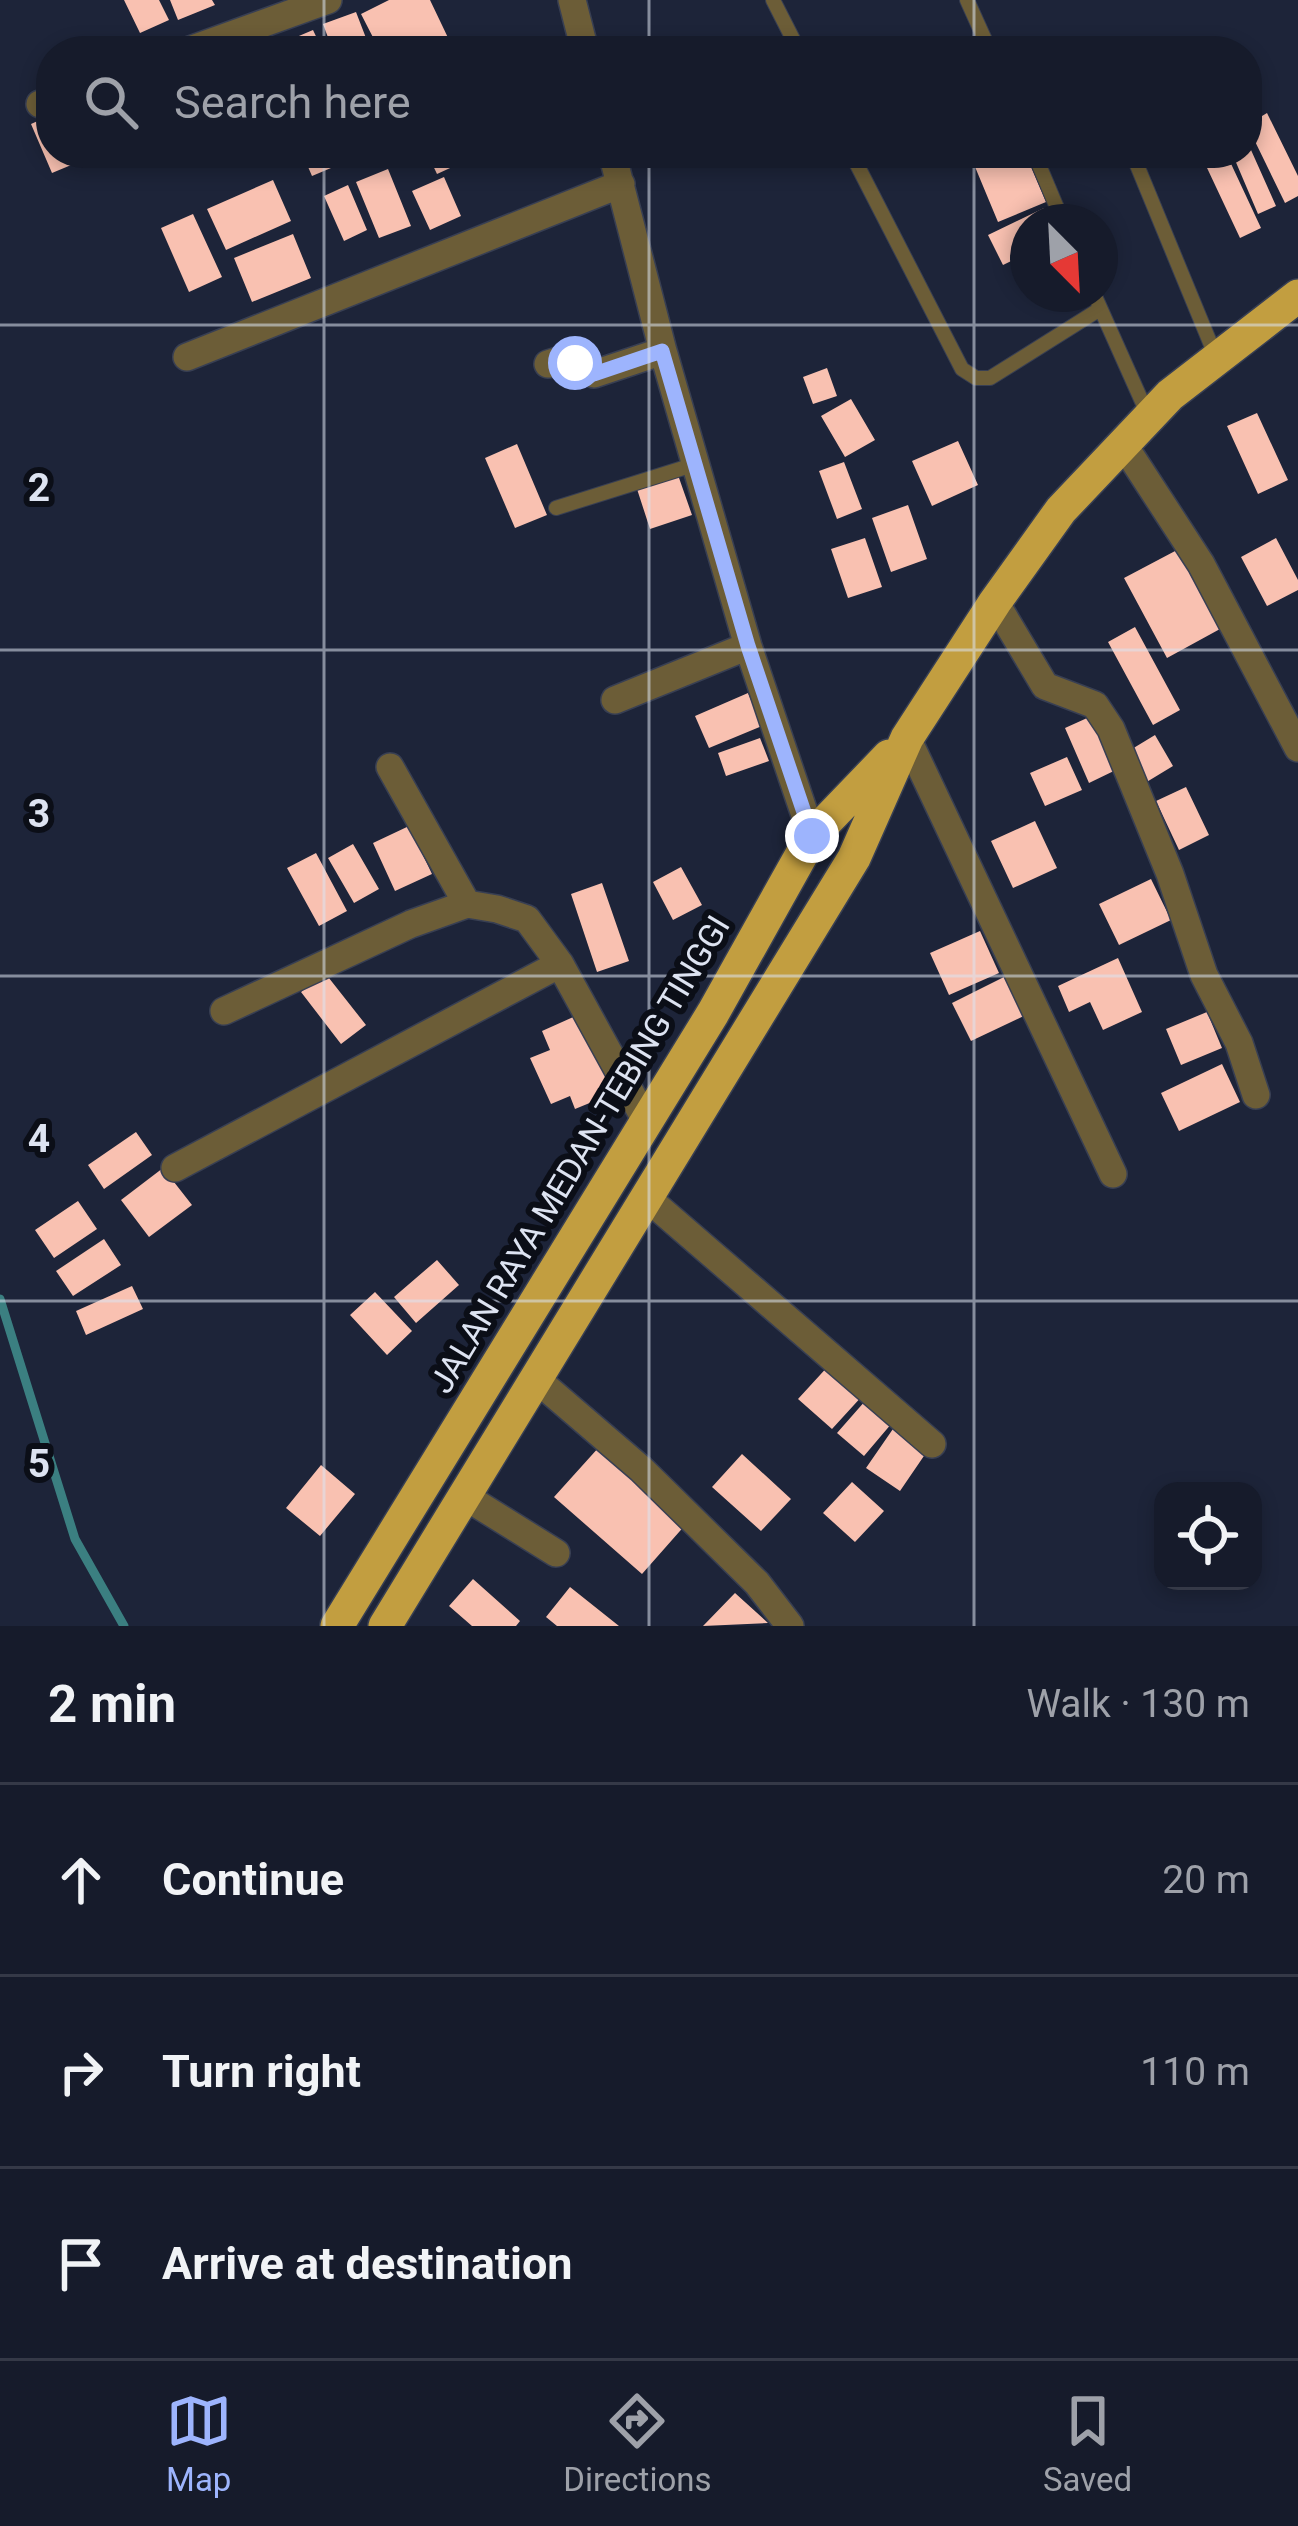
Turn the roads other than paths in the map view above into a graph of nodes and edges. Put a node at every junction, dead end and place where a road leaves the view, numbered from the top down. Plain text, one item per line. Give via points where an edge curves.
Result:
1 (572, 0) edge
2 (773, 0) edge
3 (967, 0) edge
4 (324, 1) edge
5 (228, 36) edge
6 (581, 36) edge
7 (791, 36) edge
8 (983, 36) edge
9 (617, 168) edge
10 (859, 168) edge
11 (1041, 168) edge
12 (1138, 168) edge
13 (621, 184) junction
14 (1056, 204) edge
15 (1298, 296) edge
16 (1082, 312) edge
17 (1102, 312) edge
18 (662, 351) junction
19 (187, 357) dead end
20 (1216, 357) junction
21 (548, 364) dead end
22 (1149, 417) junction
23 (1123, 444) junction
24 (696, 464) junction
25 (556, 508) dead end
26 (994, 602) junction
27 (748, 646) junction
28 (615, 700) dead end
29 (907, 738) junction
30 (1298, 748) edge
31 (390, 767) dead end
32 (812, 836) junction
33 (467, 904) junction
34 (560, 964) junction
35 (224, 1011) dead end
36 (1256, 1095) dead end
37 (645, 1119) junction
38 (175, 1168) dead end
39 (1113, 1174) dead end
40 (646, 1197) junction
41 (535, 1378) junction
42 (932, 1444) dead end
43 (466, 1497) junction
44 (556, 1553) dead end
45 (338, 1626) edge
46 (385, 1626) edge
47 (790, 1626) edge

1 - 6 street
2 - 7 lane
3 - 8 lane
4 - 5 street
9 - 13 street
10 - 16 lane via 962,369 990,378
11 - 14 lane
12 - 20 lane
13 - 18 street
13 - 19 street
15 - 20 highway, JALAN RAYA MEDAN-TEBING TINGGI
17 - 22 lane
18 - 21 street via 594,374 564,359
18 - 24 street
20 - 22 highway, JALAN RAYA MEDAN-TEBING TINGGI
22 - 23 highway, JALAN RAYA MEDAN-TEBING TINGGI
23 - 26 highway, JALAN RAYA MEDAN-TEBING TINGGI via 1060,511
23 - 30 street via 1201,564
24 - 25 lane
24 - 27 street
26 - 29 highway, JALAN RAYA MEDAN-TEBING TINGGI
26 - 36 street via 1034,673 1095,705 1111,729
27 - 28 street
27 - 32 street
29 - 32 highway, JALAN RAYA MEDAN-TEBING TINGGI
29 - 39 street
29 - 40 highway, JALAN RAYA MEDAN-TEBING TINGGI via 854,858
31 - 33 street
32 - 37 highway, JALAN RAYA MEDAN-TEBING TINGGI
33 - 34 street via 527,919
33 - 35 street
34 - 37 street
34 - 38 street
37 - 45 highway, JALAN RAYA MEDAN-TEBING TINGGI
40 - 41 highway, JALAN RAYA MEDAN-TEBING TINGGI
40 - 42 street
41 - 43 highway, JALAN RAYA MEDAN-TEBING TINGGI
41 - 47 street via 658,1484
43 - 44 street
43 - 46 highway, JALAN RAYA MEDAN-TEBING TINGGI

